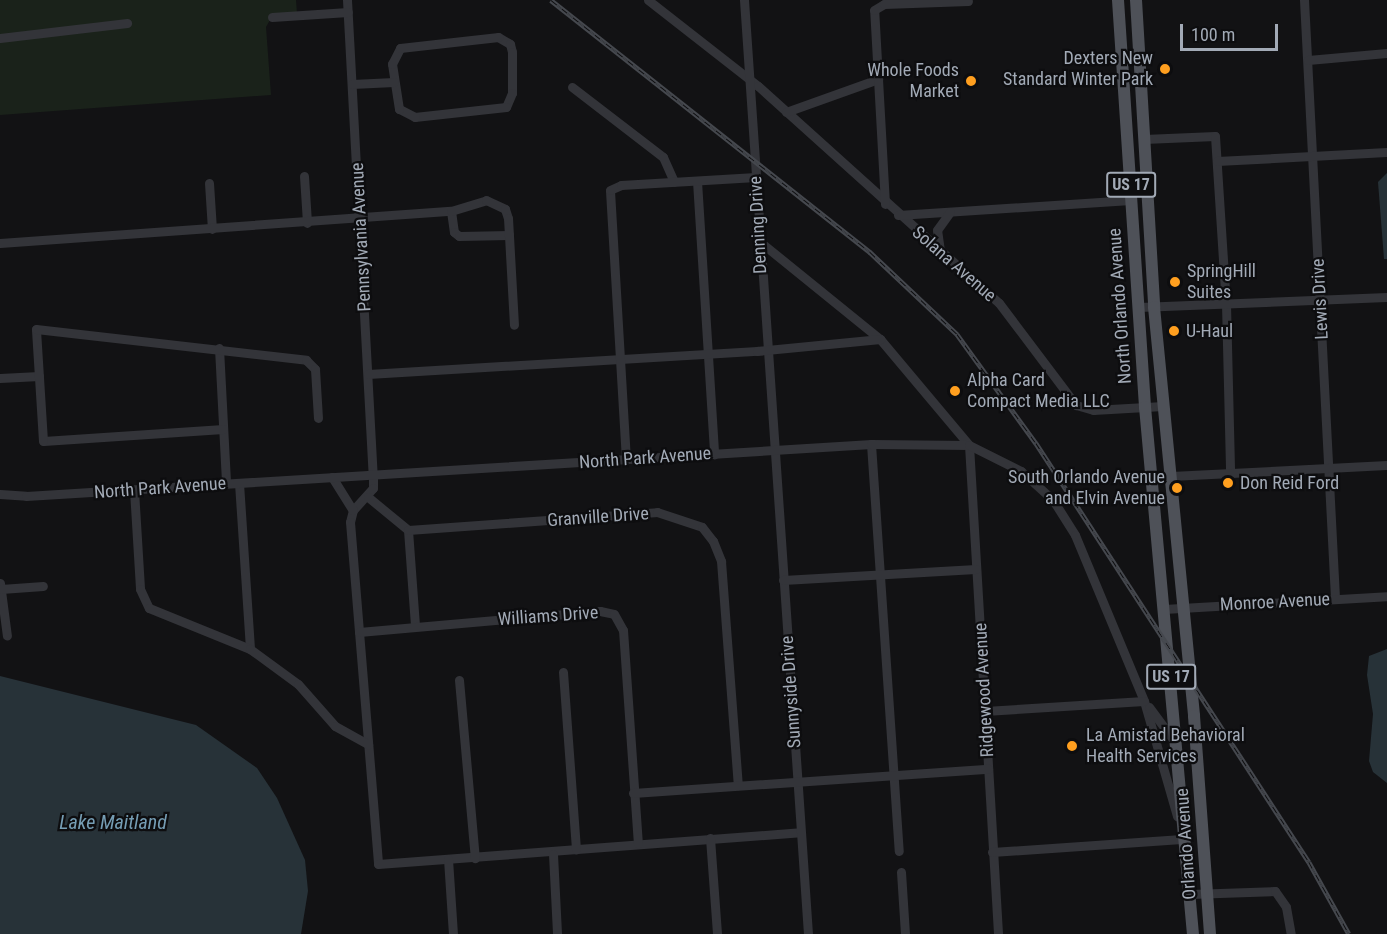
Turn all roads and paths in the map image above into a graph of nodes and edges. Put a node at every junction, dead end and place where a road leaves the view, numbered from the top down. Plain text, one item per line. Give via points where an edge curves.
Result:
1 (347, 0) edge
2 (648, 0) edge
3 (744, 0) edge
4 (1118, 0) edge
5 (1137, 0) edge
6 (1304, 0) edge
7 (968, 1) edge
8 (348, 12) junction
9 (272, 17) dead end
10 (128, 23) dead end
11 (0, 38) edge
12 (1387, 53) edge
13 (1308, 60) junction
14 (878, 79) junction
15 (749, 80) junction
16 (394, 82) junction
17 (352, 84) junction
18 (572, 87) dead end
19 (1126, 98) junction
20 (786, 112) junction
21 (1143, 125) junction
22 (1144, 139) junction
23 (1387, 152) edge
24 (1313, 156) junction
25 (1217, 161) junction
26 (304, 176) dead end
27 (756, 177) junction
28 (697, 181) junction
29 (674, 182) junction
30 (209, 183) dead end
31 (1131, 200) junction
32 (885, 204) junction
33 (451, 211) junction
34 (950, 212) junction
35 (898, 215) junction
36 (360, 217) junction
37 (308, 223) junction
38 (212, 229) junction
39 (509, 235) junction
40 (759, 241) junction
41 (0, 243) edge
42 (940, 251) junction
43 (1387, 297) edge
44 (1320, 301) junction
45 (1226, 304) junction
46 (1138, 307) junction
47 (1154, 307) junction
48 (514, 325) dead end
49 (880, 339) junction
50 (219, 348) junction
51 (766, 348) junction
52 (708, 354) junction
53 (619, 359) junction
54 (368, 374) junction
55 (39, 376) junction
56 (0, 378) edge
57 (1163, 406) junction
58 (1145, 407) junction
59 (318, 418) dead end
60 (223, 429) junction
61 (871, 444) junction
62 (969, 446) junction
63 (774, 450) junction
64 (714, 454) junction
65 (626, 459) junction
66 (1387, 465) edge
67 (1328, 468) junction
68 (1230, 473) junction
69 (373, 474) junction
70 (1170, 476) junction
71 (332, 477) junction
72 (1151, 477) junction
73 (226, 483) junction
74 (239, 483) junction
75 (134, 490) junction
76 (0, 494) edge
77 (368, 497) junction
78 (352, 510) junction
79 (408, 530) junction
80 (976, 569) junction
81 (880, 574) junction
82 (783, 580) junction
83 (0, 583) edge
84 (43, 586) dead end
85 (1, 589) edge
86 (1387, 596) edge
87 (1335, 598) junction
88 (1184, 608) junction
89 (1164, 609) junction
90 (415, 626) junction
91 (359, 632) junction
92 (7, 636) dead end
93 (249, 649) junction
94 (564, 672) dead end
95 (459, 680) dead end
96 (1144, 701) junction
97 (985, 711) junction
98 (368, 744) junction
99 (1178, 746) junction
100 (988, 769) junction
101 (893, 772) junction
102 (797, 781) junction
103 (738, 785) junction
104 (633, 793) junction
105 (1202, 806) junction
106 (800, 832) junction
107 (710, 838) junction
108 (1182, 839) junction
109 (638, 843) junction
110 (576, 850) junction
111 (899, 851) dead end
112 (992, 852) junction
113 (553, 854) junction
114 (475, 858) junction
115 (448, 859) junction
116 (1188, 863) junction
117 (900, 872) dead end
118 (1208, 893) junction
119 (1190, 894) junction
120 (453, 934) edge
121 (557, 934) edge
122 (717, 934) edge
123 (808, 934) edge
124 (905, 934) edge
125 (998, 934) edge
126 (1193, 934) edge
127 (1210, 934) edge
128 (1292, 934) edge

1 - 8 street, Pennsylvania Avenue
2 - 15 street, Solana Avenue
3 - 15 street, Denning Drive
4 - 19 main road, North Orlando Avenue / US 17
5 - 21 main road, North Orlando Avenue / US 17
6 - 13 street, Lewis Drive
7 - 14 street via 884,4 874,13
8 - 9 street
8 - 17 street, Pennsylvania Avenue
10 - 11 street
12 - 13 street
13 - 24 street, Lewis Drive
14 - 20 street
14 - 32 street
15 - 20 street, Solana Avenue
15 - 27 street, Denning Drive
16 - 16 street via 395,101 405,115 498,111 511,103 510,44 498,37 410,44 400,48 395,56
16 - 17 street
17 - 36 street, Pennsylvania Avenue
18 - 29 street via 663,157
19 - 21 main road via 1133,102
19 - 31 main road, North Orlando Avenue / US 17
20 - 32 street, Solana Avenue
21 - 22 main road, North Orlando Avenue / US 17
22 - 25 street via 1215,136
22 - 47 main road, North Orlando Avenue / US 17
23 - 24 street
24 - 25 street
24 - 44 street, Lewis Drive
25 - 45 street
26 - 37 street
27 - 28 street
27 - 40 street, Denning Drive
28 - 29 street
28 - 52 street
29 - 53 street via 621,185 610,190
30 - 38 street
31 - 34 street
31 - 46 main road, North Orlando Avenue / US 17
32 - 35 street, Solana Avenue
33 - 36 street
33 - 39 street via 454,232 459,236
33 - 39 street via 471,202 497,203 505,209
34 - 35 street
34 - 42 street via 937,230
35 - 42 street, Solana Avenue
36 - 37 street
36 - 54 street, Pennsylvania Avenue
37 - 38 street
38 - 41 street
39 - 48 street
40 - 49 street
40 - 51 street, Denning Drive
42 - 58 street, Solana Avenue via 999,303 1076,405 1093,410
43 - 44 street
44 - 45 street
44 - 67 street, Lewis Drive
45 - 47 street
45 - 68 street
46 - 47 street
46 - 58 main road, North Orlando Avenue / US 17
47 - 57 main road, North Orlando Avenue / US 17
49 - 51 street
49 - 62 street
50 - 55 street via 36,329
50 - 59 street via 312,363
50 - 60 street
51 - 52 street
51 - 63 street, Denning Drive
52 - 53 street
52 - 64 street
53 - 54 street
53 - 65 street
54 - 69 street, Pennsylvania Avenue
55 - 56 street
55 - 60 street via 43,441
57 - 58 street, Solana Avenue
57 - 70 main road, North Orlando Avenue / US 17
58 - 72 main road, North Orlando Avenue / US 17
60 - 73 street
61 - 62 street, North Park Avenue
61 - 63 street, North Park Avenue
61 - 81 street
62 - 80 street, Ridgewood Avenue
62 - 96 street, North Park Avenue via 1021,471 1058,506 1075,535
63 - 64 street, North Park Avenue
63 - 82 street, Sunnyside Drive
64 - 65 street, North Park Avenue
65 - 69 street, North Park Avenue
66 - 67 street
67 - 68 street
67 - 87 street, Lewis Drive
68 - 70 street
69 - 71 street, North Park Avenue
69 - 77 street, Pennsylvania Avenue
70 - 72 street
70 - 88 main road, North Orlando Avenue / US 17
71 - 74 street, North Park Avenue
71 - 78 street
72 - 89 main road, North Orlando Avenue / US 17
73 - 74 street, North Park Avenue
73 - 75 street, North Park Avenue
74 - 93 street
75 - 76 street, North Park Avenue
75 - 93 street via 142,600 149,608
77 - 78 street
77 - 79 street
78 - 91 street
79 - 90 street
79 - 103 street, Granville Drive via 657,512 702,527 721,561
80 - 81 street
80 - 97 street, Ridgewood Avenue
81 - 82 street
81 - 101 street
82 - 102 street, Sunnyside Drive
83 - 85 street
84 - 85 street
85 - 92 street
86 - 87 street, Monroe Avenue
87 - 88 street, Monroe Avenue
88 - 89 street, Monroe Avenue
88 - 105 main road, Orlando Avenue / US 17
89 - 99 main road, Orlando Avenue / US 17
90 - 91 street, Williams Drive
90 - 104 street, Williams Drive via 600,611 614,614 622,630
91 - 98 street
93 - 98 street via 298,684 335,726
94 - 110 street
95 - 114 street
96 - 97 street
96 - 99 street, North Park Avenue
96 - 108 street, North Park Avenue via 1169,780
97 - 100 street, Ridgewood Avenue
98 - 115 street via 378,864
99 - 105 main road
99 - 116 main road, Orlando Avenue / US 17
100 - 101 street
100 - 112 street, Ridgewood Avenue
101 - 102 street
101 - 111 street
102 - 103 street
102 - 106 street, Sunnyside Drive
103 - 104 street
104 - 109 street, Williams Drive
105 - 118 main road, Orlando Avenue / US 17
106 - 107 street
106 - 123 street, Sunnyside Drive
107 - 109 street
107 - 122 street
108 - 112 street
108 - 116 street, North Park Avenue
109 - 110 street
110 - 113 street
112 - 125 street, Ridgewood Avenue
113 - 114 street
113 - 121 street
114 - 115 street
115 - 120 street
116 - 119 main road, Orlando Avenue / US 17
117 - 124 street
118 - 119 street
118 - 127 main road, Orlando Avenue / US 17
118 - 128 street via 1275,891 1286,907
119 - 126 main road, Orlando Avenue / US 17

